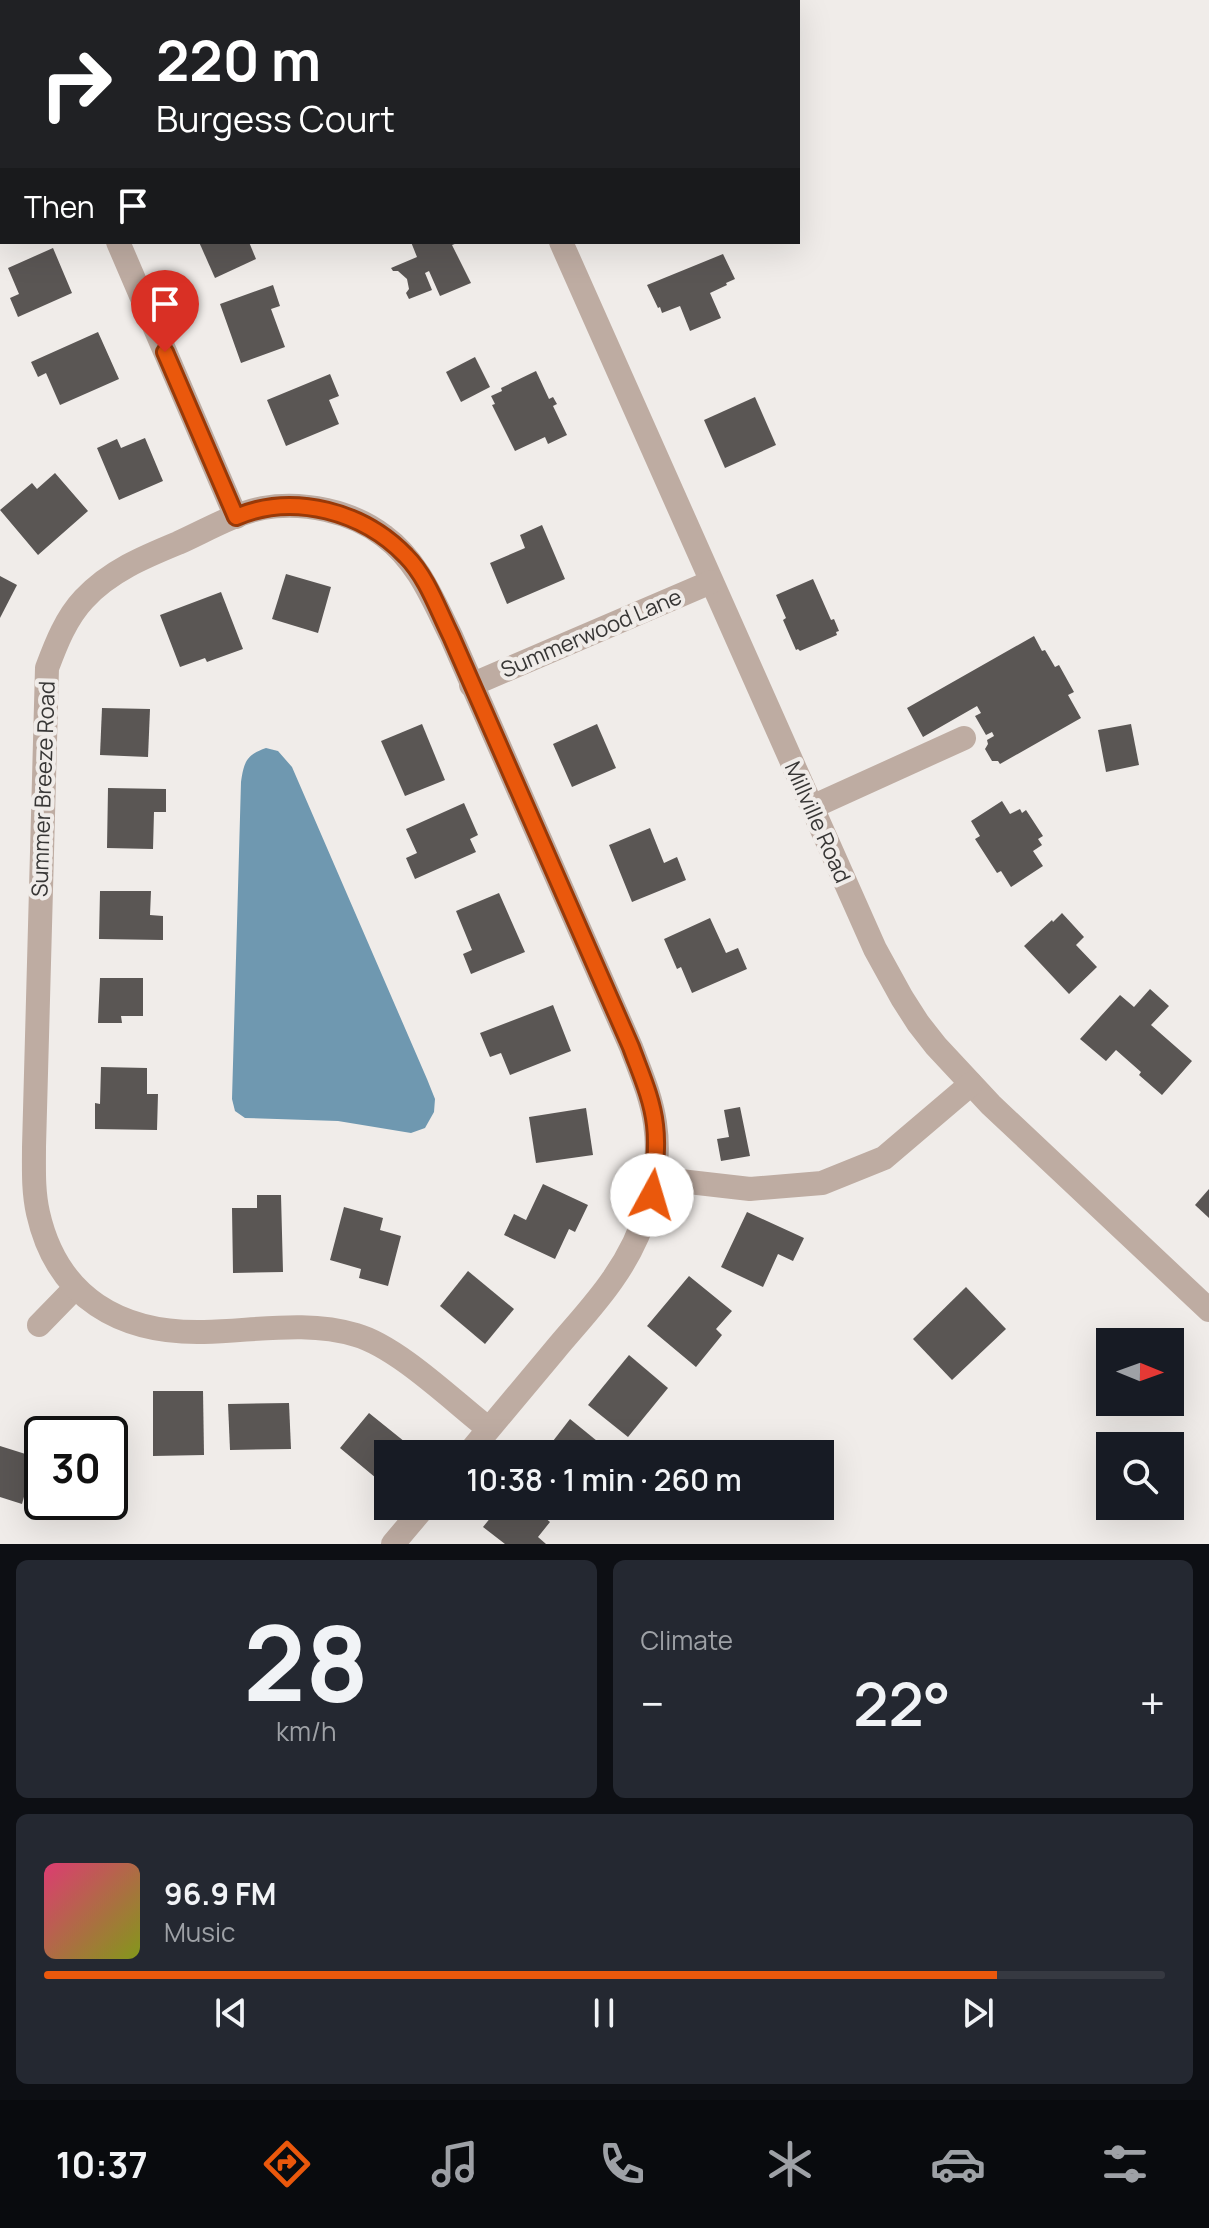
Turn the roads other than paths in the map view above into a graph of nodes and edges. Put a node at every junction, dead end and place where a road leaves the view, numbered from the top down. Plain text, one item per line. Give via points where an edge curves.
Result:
1 (119, 244) edge
2 (562, 244) edge
3 (236, 517) junction
4 (711, 582) junction
5 (471, 685) junction
6 (964, 738) dead end
7 (812, 807) junction
8 (971, 1084) junction
9 (654, 1178) junction
10 (75, 1288) junction
11 (1209, 1310) edge
12 (39, 1325) dead end
13 (489, 1429) junction
14 (480, 1440) edge
15 (413, 1520) edge
16 (393, 1544) edge

1 - 3 street
2 - 4 street, Millville Road
3 - 5 street, Summer Breeze Road via 263,508 318,509 354,518 384,536 408,558 426,586
3 - 10 street, Summer Breeze Road via 108,578 83,600 59,635 47,668 34,1183 47,1243
4 - 5 street, Summerwood Lane
4 - 7 street, Millville Road
5 - 9 street, Summer Breeze Road via 648,1091 655,1124
6 - 7 street
7 - 8 street, Millville Road via 902,998
8 - 9 street via 884,1158 822,1183 750,1189
8 - 11 street, Millville Road
9 - 13 street, Summer Breeze Road via 641,1228 613,1280
10 - 12 street
10 - 13 street, Summer Breeze Road via 117,1318 149,1327 180,1332 307,1327 359,1336 386,1348
13 - 14 street, Summer Breeze Road
15 - 16 street

